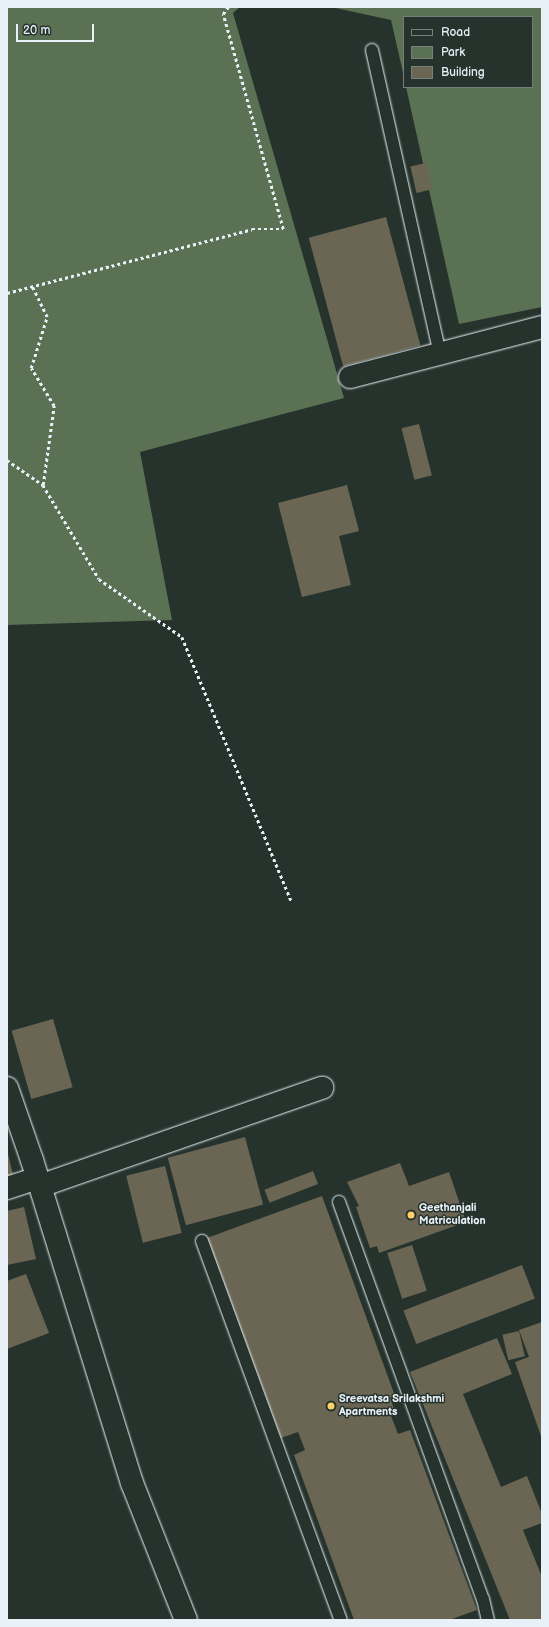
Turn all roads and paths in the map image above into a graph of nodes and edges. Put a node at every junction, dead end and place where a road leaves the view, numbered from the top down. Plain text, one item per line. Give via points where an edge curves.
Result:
1 (228, 7) edge
2 (372, 50) dead end
3 (32, 286) junction
4 (7, 293) edge
5 (542, 327) edge
6 (440, 353) junction
7 (350, 377) dead end
8 (7, 460) edge
9 (43, 485) junction
10 (292, 902) dead end
11 (7, 1088) edge
12 (322, 1088) dead end
13 (39, 1182) junction
14 (7, 1188) edge
15 (339, 1202) dead end
16 (202, 1241) dead end
17 (186, 1620) edge
18 (341, 1620) edge
19 (488, 1620) edge

1 - 3 path via 223,14 283,229 252,229
2 - 6 lane
3 - 4 path
3 - 9 path via 47,317 31,368 54,406
5 - 6 street
6 - 7 street
8 - 9 path
9 - 10 path via 99,578 182,637
11 - 13 street
12 - 13 street
13 - 14 street
13 - 17 street via 132,1483
15 - 19 lane via 483,1599
16 - 18 lane

